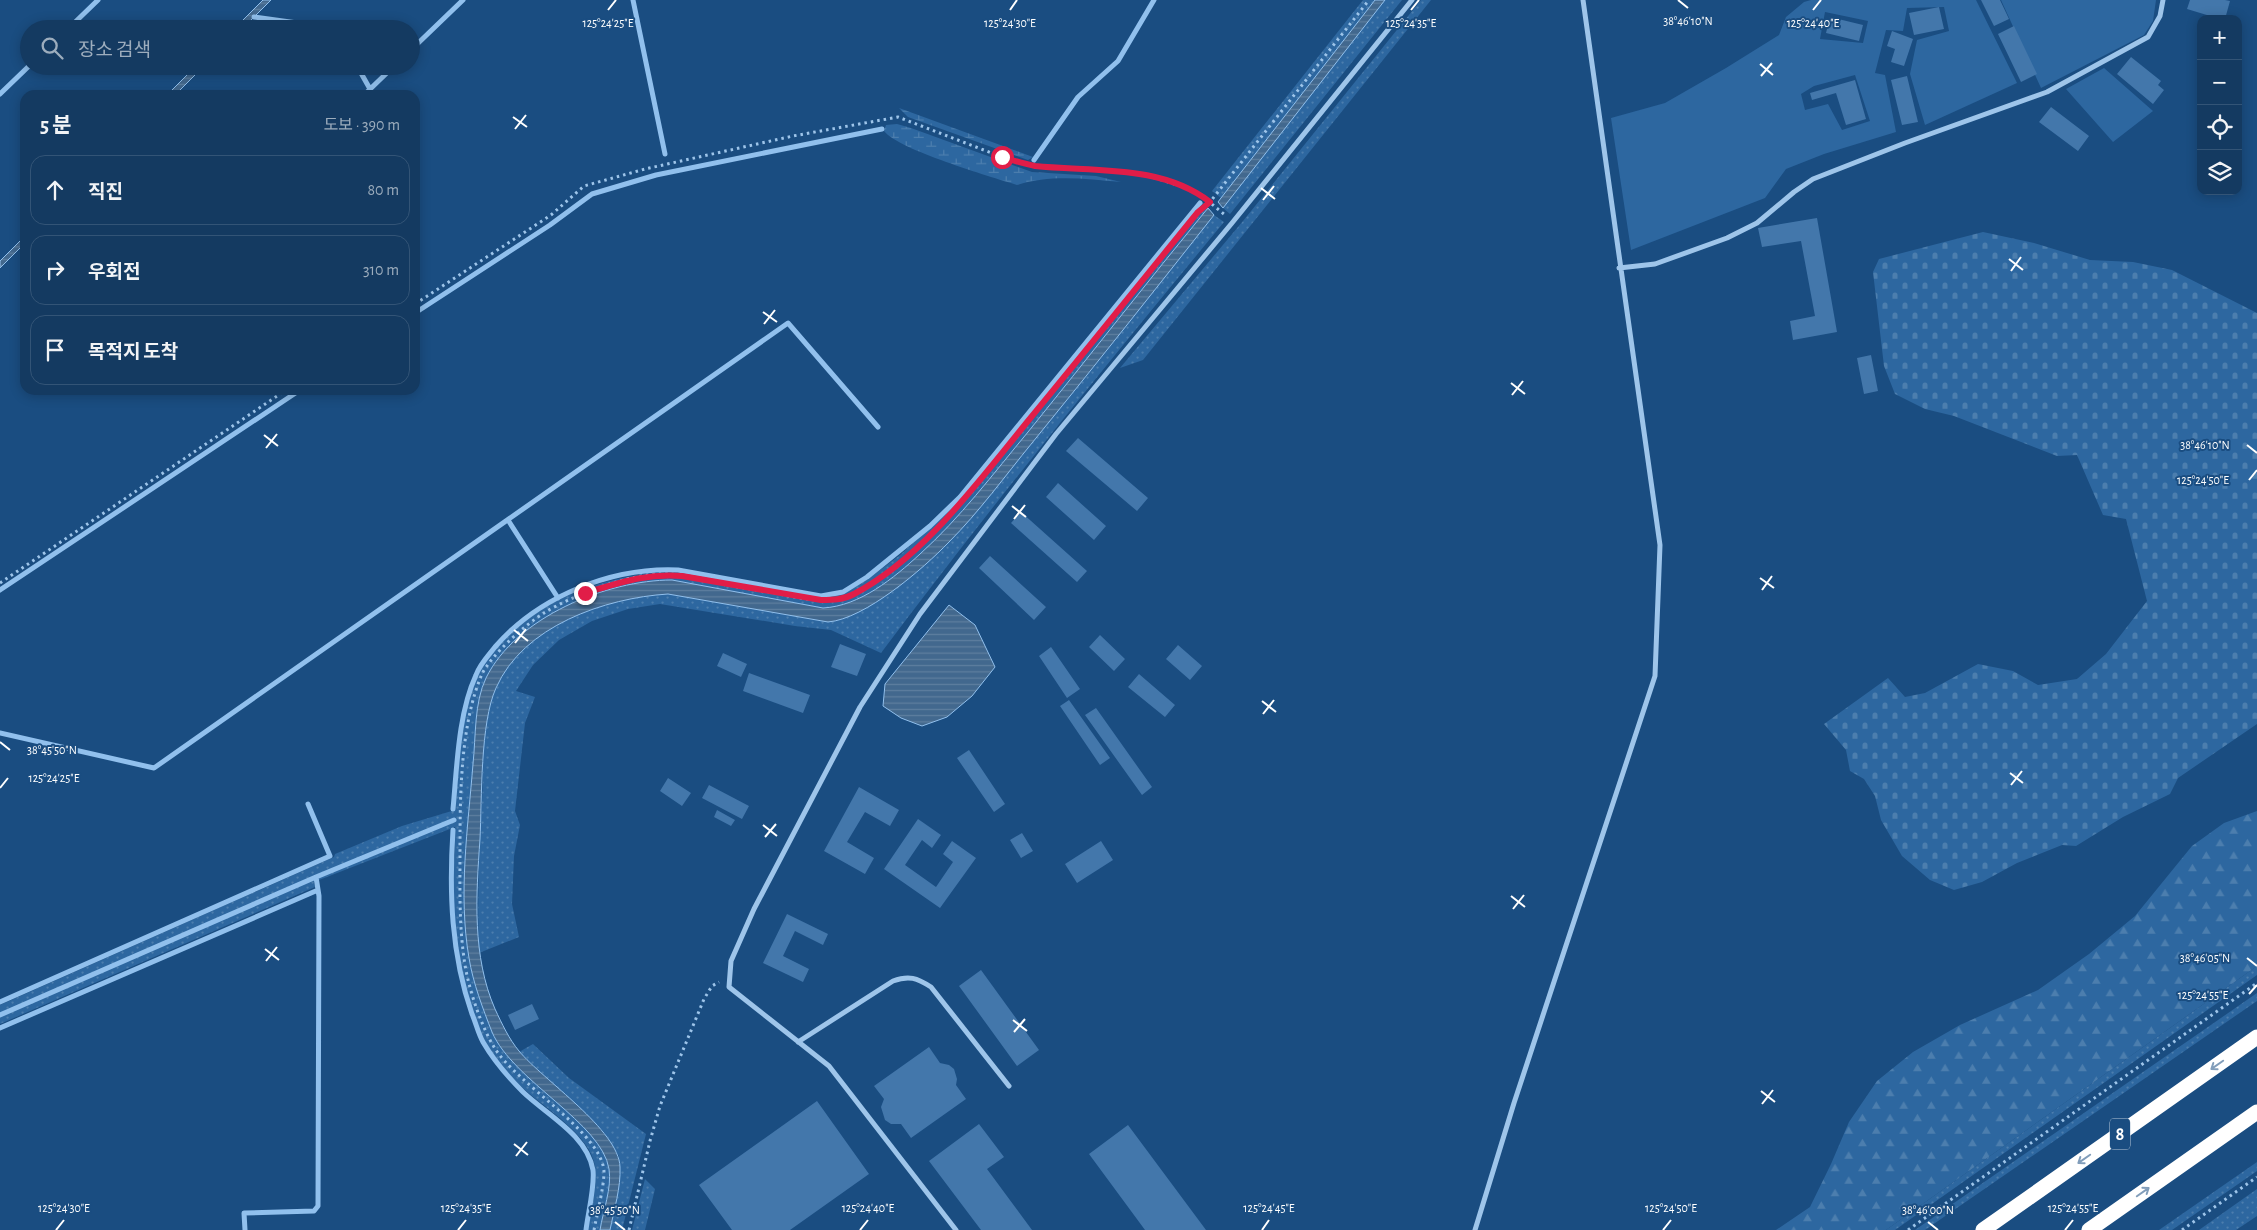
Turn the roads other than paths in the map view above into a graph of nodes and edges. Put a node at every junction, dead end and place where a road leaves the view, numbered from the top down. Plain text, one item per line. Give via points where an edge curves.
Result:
1 (1412, 0) edge
2 (1583, 0) edge
3 (2163, 0) edge
4 (1619, 268) junction
5 (2257, 1037) edge
6 (798, 1042) junction
7 (1009, 1086) dead end
8 (2257, 1112) edge
9 (956, 1230) edge
10 (1475, 1230) edge
11 (1984, 1230) edge
12 (2089, 1230) edge

1 - 6 street via 1056,434 920,614 877,678 754,909 731,961 728,987
2 - 4 street
3 - 4 street via 2160,16 2148,37 2047,92 1813,179 1757,223 1727,238 1654,264
4 - 10 street via 1660,545 1654,676
5 -> 11 highway, 8
6 - 7 street via 893,981 905,977 918,978 931,987
6 - 9 street via 829,1066
12 -> 8 highway

